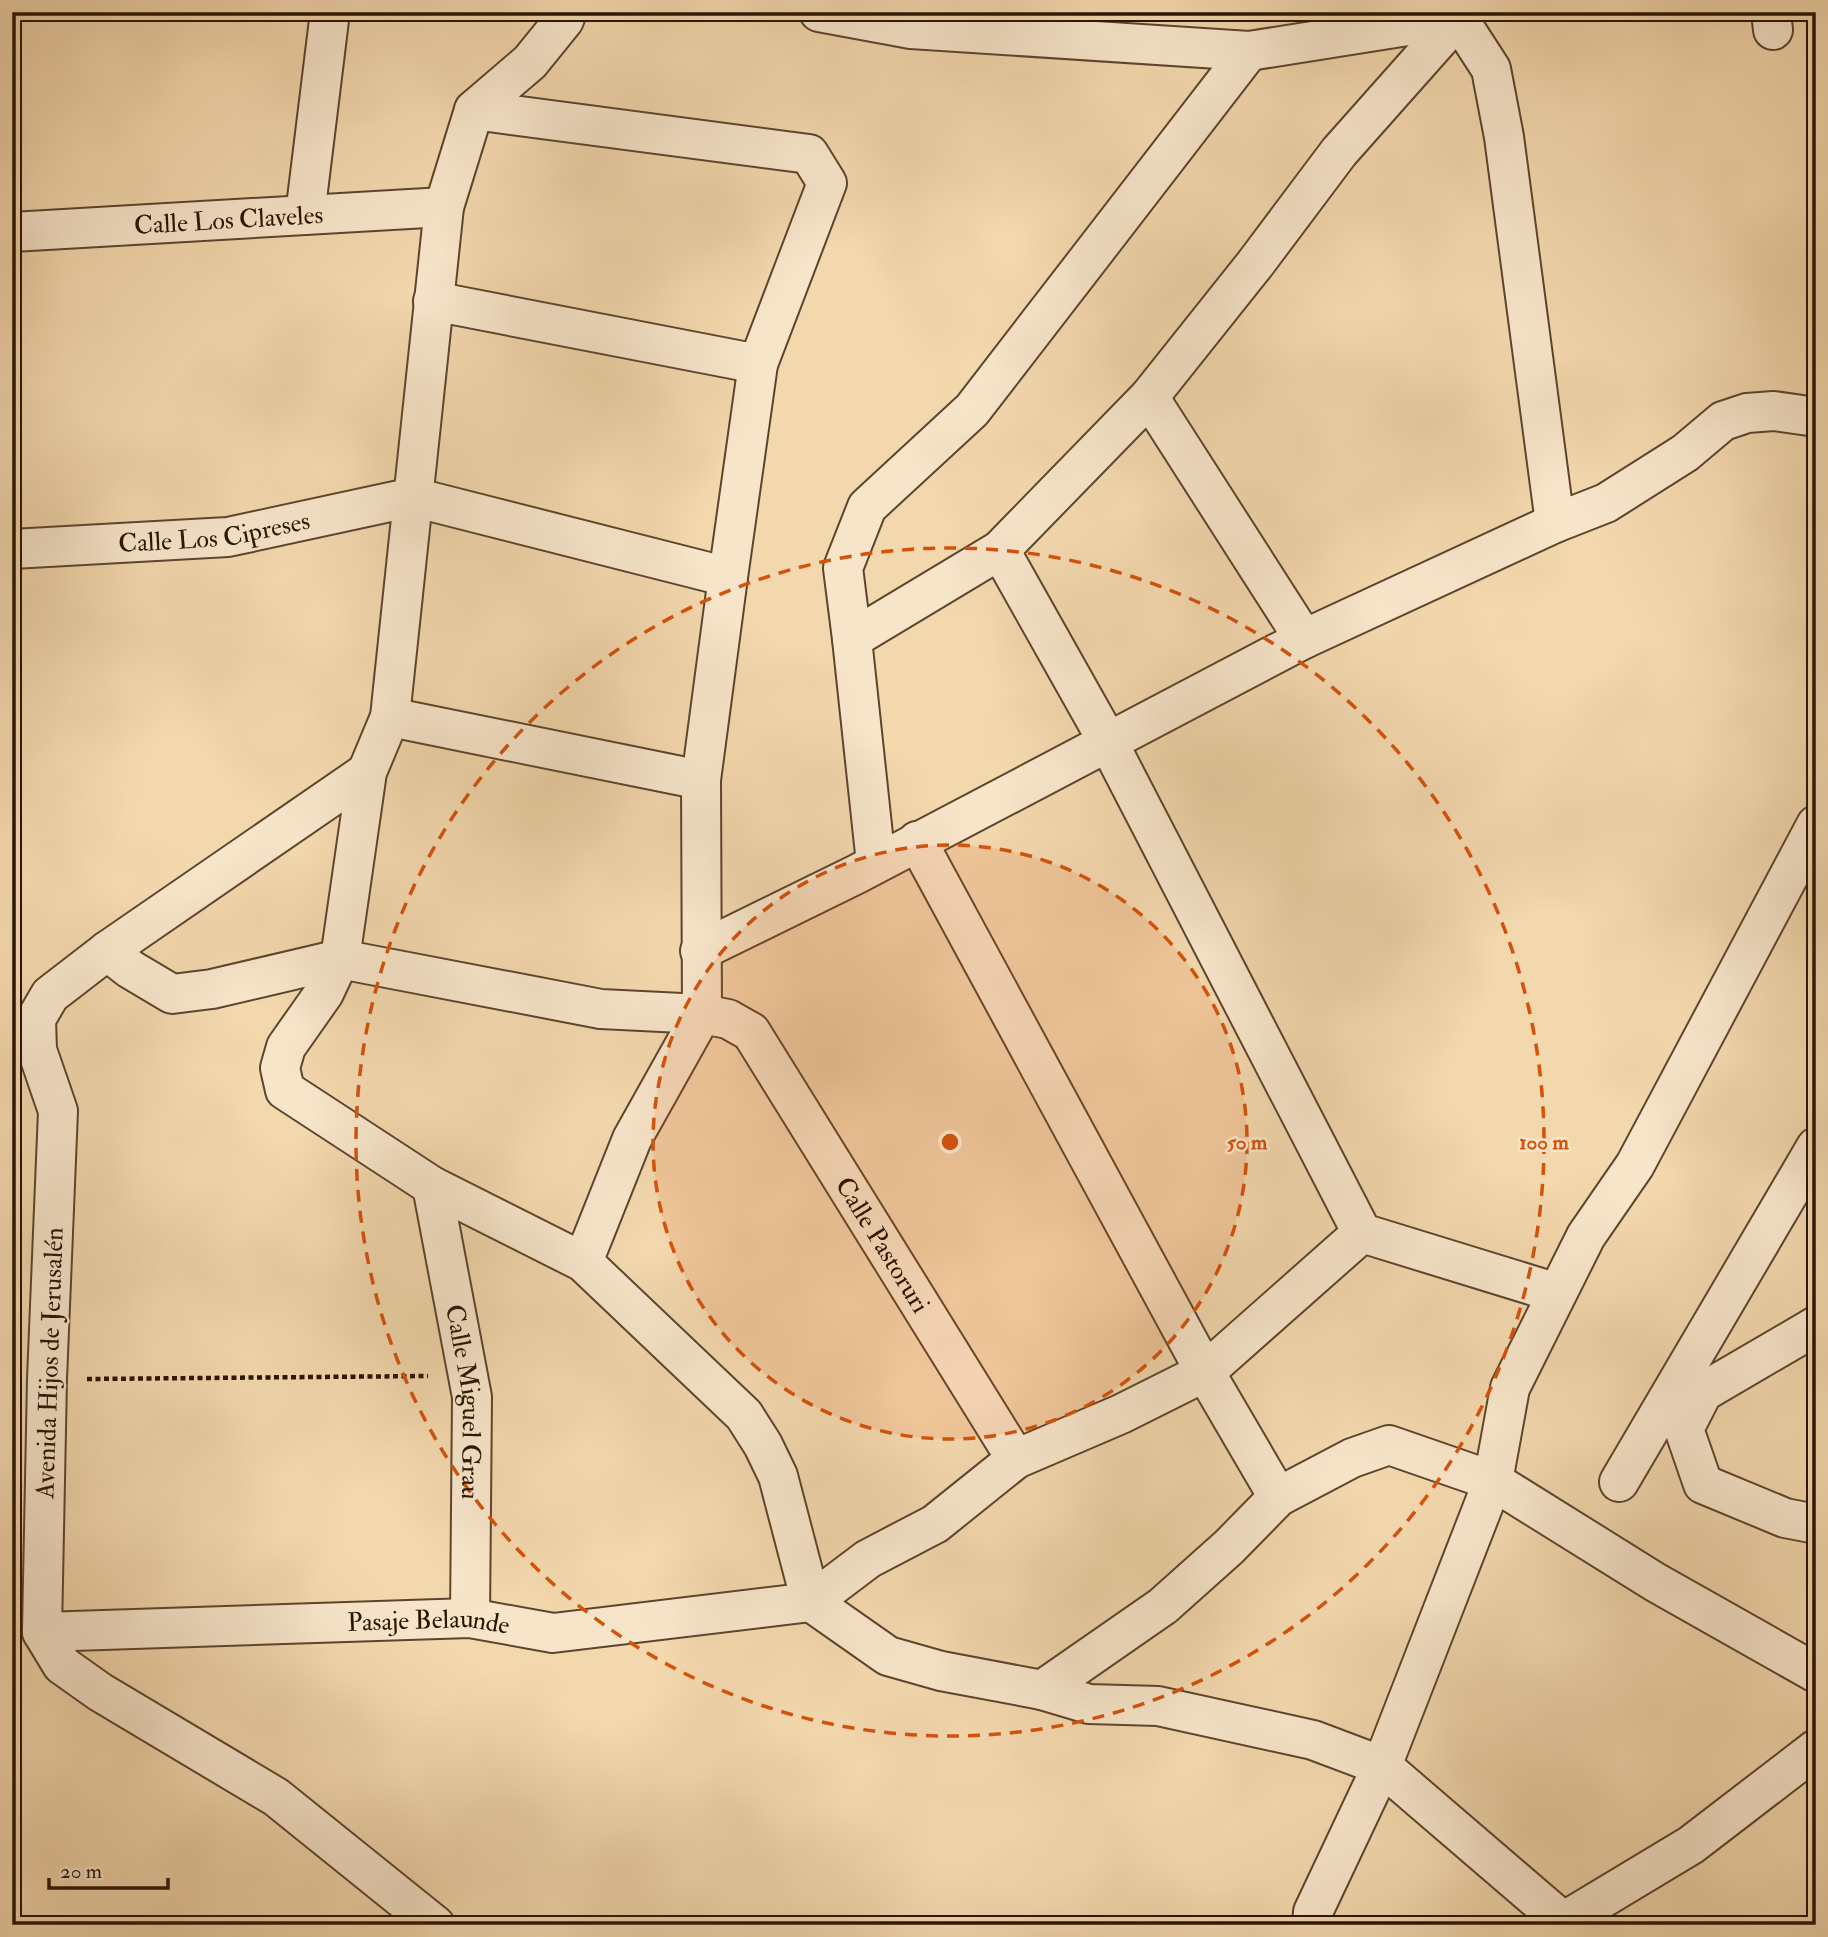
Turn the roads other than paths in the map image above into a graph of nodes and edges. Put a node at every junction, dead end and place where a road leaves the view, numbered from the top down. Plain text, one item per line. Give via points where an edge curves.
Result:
1 (330, 12) edge
2 (567, 12) edge
3 (819, 12) edge
4 (1458, 15) edge
5 (907, 20) edge
6 (1249, 51) junction
7 (474, 110) junction
8 (444, 207) junction
9 (304, 215) junction
10 (12, 232) edge
11 (433, 301) junction
12 (758, 364) junction
13 (1149, 397) junction
14 (1816, 417) edge
15 (413, 497) junction
16 (1555, 523) junction
17 (12, 549) edge
18 (1000, 550) junction
19 (728, 577) junction
20 (852, 639) junction
21 (1304, 639) junction
22 (390, 717) junction
23 (1108, 742) junction
24 (367, 772) junction
25 (701, 780) junction
26 (1816, 825) edge
27 (917, 841) junction
28 (876, 863) junction
29 (107, 951) junction
30 (701, 951) junction
31 (340, 959) junction
32 (702, 1014) junction
33 (1816, 1146) edge
34 (432, 1186) junction
35 (1362, 1233) junction
36 (583, 1262) junction
37 (1557, 1293) junction
38 (1816, 1326) edge
39 (1205, 1372) junction
40 (1016, 1459) junction
41 (1493, 1481) junction
42 (1619, 1482) dead end
43 (1278, 1497) junction
44 (1816, 1524) edge
45 (811, 1602) junction
46 (470, 1618) junction
47 (42, 1632) junction
48 (1811, 1665) edge
49 (1042, 1690) junction
50 (1816, 1749) edge
51 (1382, 1766) junction
52 (1565, 1924) edge
53 (435, 1925) edge
54 (1312, 1925) edge

1 - 9 street
2 - 7 street via 530,62
3 - 5 street
4 - 6 street
4 - 13 street via 1339,152
4 - 16 street via 1491,69 1504,137
5 - 6 street
6 - 20 street via 972,410 867,507 843,568
7 - 8 street
7 - 12 street via 809,154 827,183
8 - 9 street, Calle Los Claveles
8 - 11 street
9 - 10 street, Calle Los Claveles
11 - 12 street
11 - 15 street
12 - 19 street
13 - 18 street
13 - 21 street
14 - 16 street via 1774,411 1746,413 1723,422 1685,453 1606,503
15 - 17 street, Calle Los Cipreses via 228,537
15 - 19 street
15 - 22 street
16 - 21 street
18 - 20 street
18 - 23 street
19 - 25 street
20 - 28 street
21 - 23 street
22 - 24 street
22 - 25 street
23 - 27 street
23 - 35 street
24 - 29 street, Avenida Hijos de Jerusalén
24 - 31 street
25 - 30 street
26 - 37 street via 1635,1165 1586,1236
27 - 28 street
27 - 39 street
28 - 30 street
29 - 31 street via 172,994
29 - 47 street, Avenida Hijos de Jerusalén via 50,995 36,1019 37,1050 58,1111
30 - 32 street
31 - 32 street via 601,1009
31 - 34 street via 324,993 286,1047 279,1068 285,1090
32 - 36 street via 632,1139
32 - 40 street, Calle Pastoruri via 728,1019 751,1032
33 - 42 street
34 - 36 street
34 - 46 street, Calle Miguel Grau via 472,1397
35 - 37 street
35 - 39 street
36 - 45 street via 744,1415 778,1476
37 - 41 street via 1510,1388
38 - 44 street via 1703,1392 1684,1429 1703,1484 1785,1518
39 - 40 street
39 - 43 street
40 - 45 street via 935,1524 868,1559
41 - 43 street via 1389,1445 1352,1458
41 - 48 street via 1655,1582
41 - 51 street
43 - 49 street via 1163,1606
45 - 46 street, Pasaje Belaunde via 554,1633
45 - 49 street via 888,1656
46 - 47 street, Pasaje Belaunde
47 - 53 street via 62,1665 276,1797
49 - 51 street via 1089,1704 1158,1706 1300,1737
50 - 52 street via 1691,1845
51 - 52 street
51 - 54 street via 1313,1912

